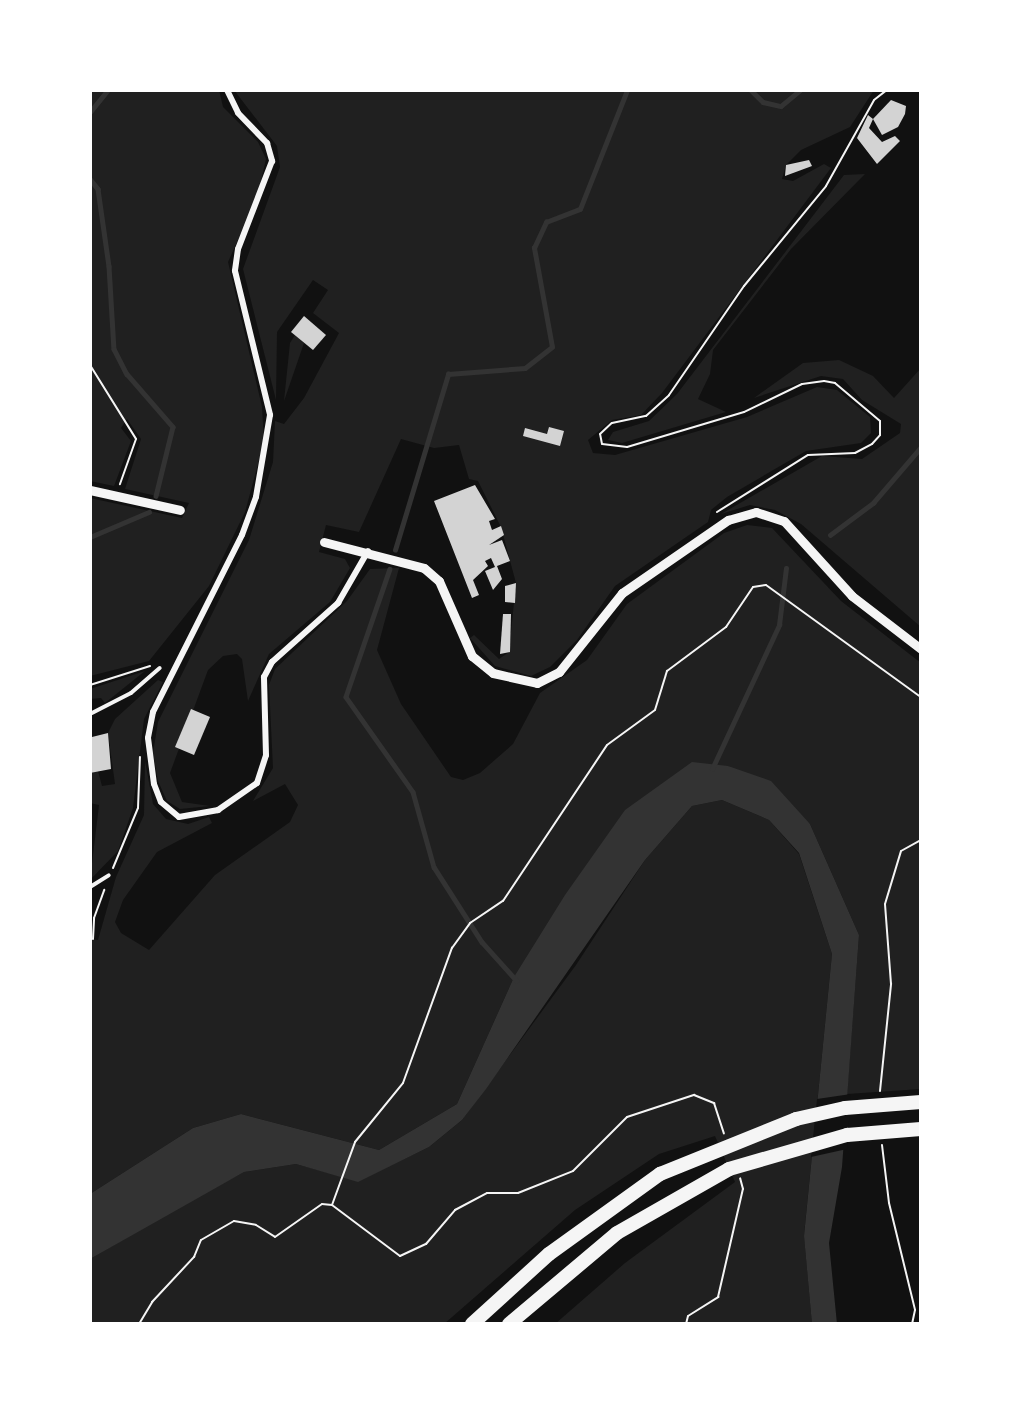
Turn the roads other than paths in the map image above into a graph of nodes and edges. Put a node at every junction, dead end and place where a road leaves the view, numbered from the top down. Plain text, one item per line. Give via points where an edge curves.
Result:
1 (226, 90) edge
2 (90, 490) edge
3 (180, 510) dead end
4 (324, 542) dead end
5 (368, 551) junction
6 (921, 649) edge
7 (160, 668) road end
8 (90, 714) edge
9 (109, 875) road end
10 (90, 887) edge
11 (921, 1102) edge
12 (921, 1129) edge
13 (472, 1324) edge
14 (509, 1324) edge

1 - 5 street via 238,113 267,143 272,162 238,249 235,271 257,344 270,415 268,446 242,535 175,660 148,738 161,802 178,817 204,815 243,795 264,770 264,677 272,662 338,603
2 - 3 street
4 - 5 street
5 - 6 street via 424,568 439,581 472,656 493,673 537,683 559,672 622,593 714,530 756,512 784,521 852,596
7 - 8 lane via 131,693
9 - 10 lane
11 - 13 highway via 845,1108 722,1141 606,1208
12 - 14 highway via 847,1135 733,1168 617,1233

